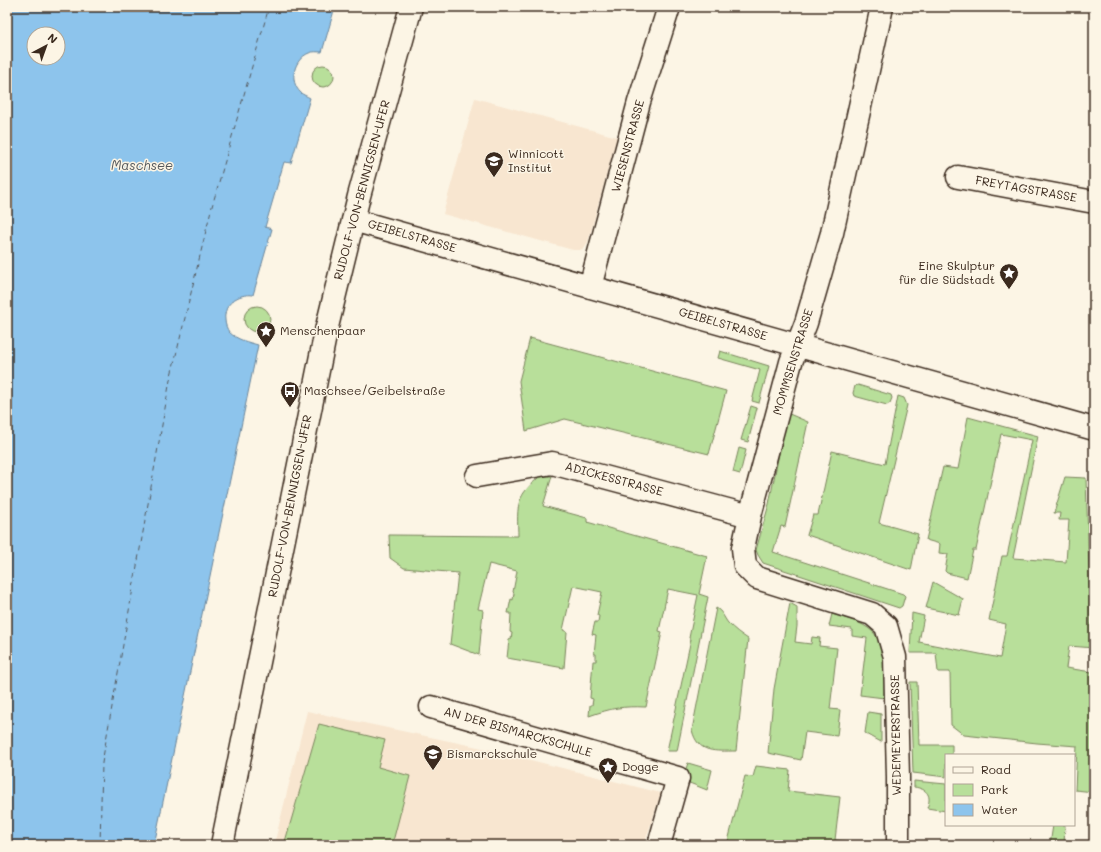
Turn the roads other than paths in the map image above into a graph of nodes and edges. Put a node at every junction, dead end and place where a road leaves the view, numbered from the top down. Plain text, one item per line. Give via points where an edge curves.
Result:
1 (412, 7) edge
2 (669, 7) edge
3 (882, 7) edge
4 (958, 177) dead end
5 (1094, 202) edge
6 (353, 220) junction
7 (590, 287) junction
8 (797, 345) junction
9 (1094, 429) edge
10 (477, 476) dead end
11 (750, 516) junction
12 (886, 626) joint
13 (431, 707) dead end
14 (222, 845) edge
15 (658, 845) edge
16 (898, 845) edge

1 - 6 street, RUDOLF-VON-BENNIGSEN-UFER
2 - 7 street, WIESENSTRASSE via 639,102
3 - 8 street, MOMMSENSTRASSE via 832,234
4 - 5 street, FREYTAGSTRASSE
6 - 7 street, GEIBELSTRASSE
6 - 14 street, RUDOLF-VON-BENNIGSEN-UFER via 326,331
7 - 8 street, GEIBELSTRASSE
8 - 9 street, GEIBELSTRASSE
8 - 11 street, MOMMSENSTRASSE
10 - 11 street, ADICKESSTRASSE via 552,463
11 - 12 street, MOMMSENSTRASSE via 743,548 745,566 757,578 872,614
12 - 16 street, WEDEMEYERSTRASSE via 895,658
13 - 15 street, AN DER BISMARCKSCHULE via 678,778

